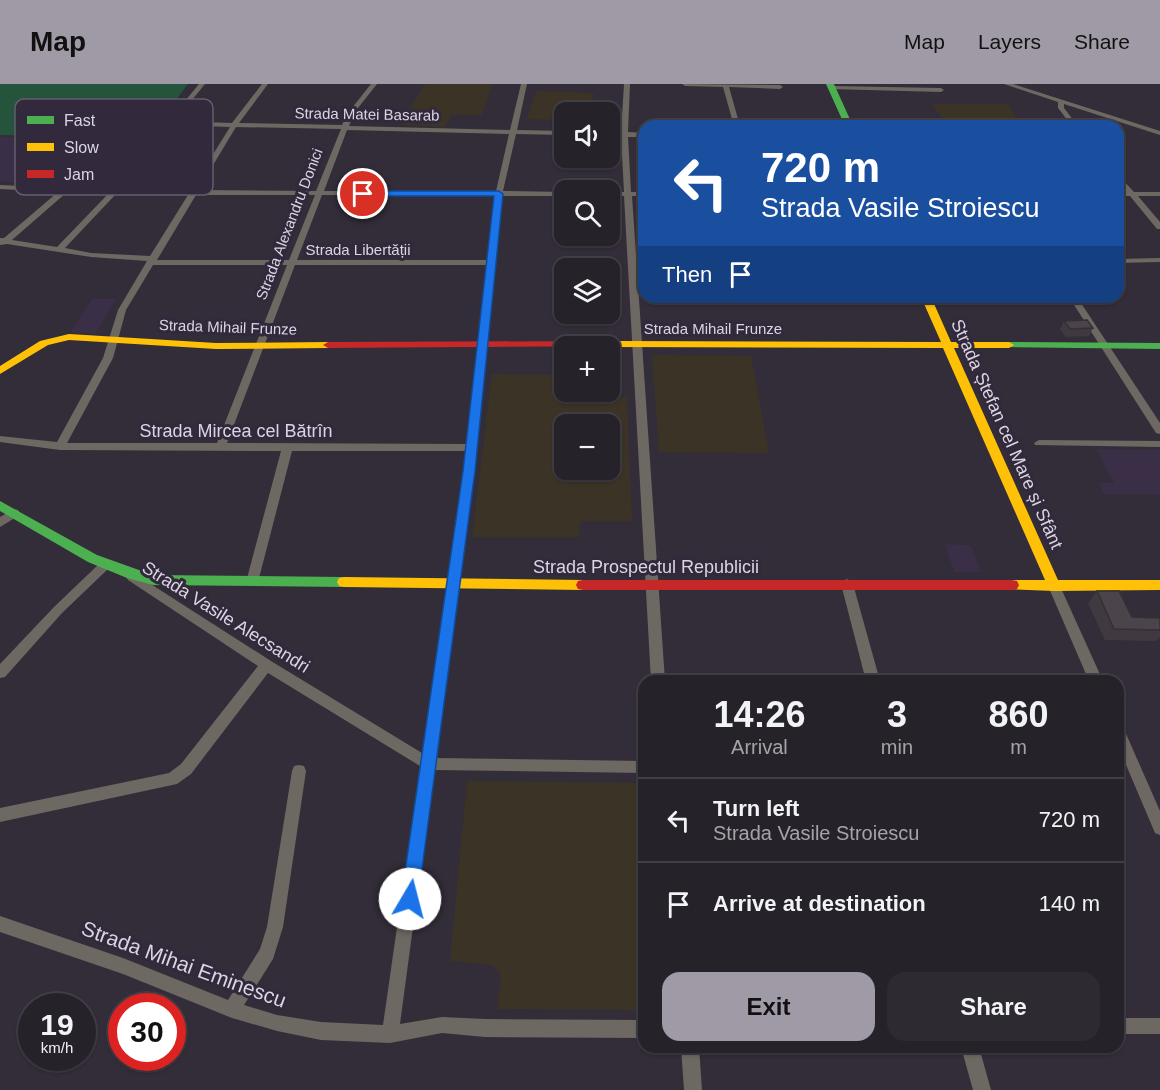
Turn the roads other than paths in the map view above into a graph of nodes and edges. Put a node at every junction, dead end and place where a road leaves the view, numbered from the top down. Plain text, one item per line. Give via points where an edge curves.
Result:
1 (202, 84) edge
2 (265, 84) edge
3 (375, 84) edge
4 (524, 84) edge
5 (627, 84) edge
6 (685, 84) edge
7 (1007, 84) edge
8 (725, 85) edge
9 (831, 86) edge
10 (780, 87) dead end
11 (938, 87) edge
12 (190, 99) edge
13 (1061, 102) junction
14 (735, 120) edge
15 (846, 120) edge
16 (1070, 120) edge
17 (1118, 120) edge
18 (1124, 122) edge
19 (213, 124) edge
20 (234, 125) junction
21 (345, 127) junction
22 (514, 132) junction
23 (554, 133) edge
24 (1160, 133) edge
25 (620, 134) edge
26 (624, 134) junction
27 (638, 135) edge
28 (213, 161) edge
29 (1124, 184) edge
30 (0, 187) edge
31 (15, 188) edge
32 (213, 192) edge
33 (318, 194) junction
34 (499, 194) junction
35 (554, 194) edge
36 (620, 194) edge
37 (627, 194) junction
38 (638, 194) edge
39 (1124, 194) edge
40 (1132, 194) junction
41 (1160, 194) edge
42 (59, 195) edge
43 (112, 195) edge
44 (193, 195) edge
45 (1160, 227) edge
46 (2, 242) edge
47 (59, 250) junction
48 (1160, 260) edge
49 (153, 261) junction
50 (1124, 261) edge
51 (492, 262) junction
52 (293, 264) junction
53 (929, 303) edge
54 (1077, 303) edge
55 (115, 338) junction
56 (484, 343) junction
57 (637, 344) junction
58 (259, 346) junction
59 (949, 346) junction
60 (1104, 346) junction
61 (1160, 346) edge
62 (0, 371) edge
63 (1160, 431) edge
64 (0, 439) edge
65 (1039, 443) dead end
66 (1160, 444) edge
67 (60, 446) junction
68 (220, 448) junction
69 (287, 448) junction
70 (472, 448) junction
71 (0, 505) edge
72 (14, 513) junction
73 (0, 523) edge
74 (104, 566) junction
75 (132, 577) junction
76 (252, 582) junction
77 (454, 584) junction
78 (847, 584) junction
79 (1160, 585) edge
80 (652, 586) junction
81 (1054, 586) junction
82 (266, 665) junction
83 (0, 673) edge
84 (658, 675) edge
85 (871, 675) edge
86 (1093, 675) edge
87 (1124, 744) edge
88 (429, 764) junction
89 (638, 767) edge
90 (298, 771) dead end
91 (0, 815) edge
92 (1160, 828) edge
93 (0, 924) edge
94 (232, 1010) junction
95 (1124, 1026) edge
96 (1160, 1026) edge
97 (638, 1029) edge
98 (390, 1034) junction
99 (690, 1053) edge
100 (972, 1053) edge
101 (693, 1090) edge
102 (982, 1090) edge

1 - 12 street
2 - 20 street
3 - 21 street, Strada Alexandru Donici via 351,113
4 - 22 street
5 - 26 street
6 - 8 street
7 - 13 street
8 - 10 street
8 - 14 street
9 - 11 street
9 - 15 main road
13 - 16 street
13 - 17 street
18 - 24 street
19 - 20 street, Strada Matei Basarab
20 - 21 street, Strada Matei Basarab
20 - 28 street
21 - 22 street, Strada Matei Basarab
21 - 33 street, Strada Alexandru Donici
22 - 23 street, Strada Matei Basarab
22 - 34 street
25 - 26 street
26 - 27 street
26 - 37 street
29 - 40 street
30 - 31 street
32 - 33 street
33 - 34 street
33 - 52 street, Strada Alexandru Donici
34 - 35 street
34 - 51 street
36 - 37 street
37 - 38 street
37 - 57 street
39 - 40 street
40 - 41 street
40 - 45 street
42 - 46 street
43 - 47 street
44 - 49 street
46 - 47 street, Strada Libertății
47 - 49 street, Strada Libertății
48 - 50 street
49 - 52 street, Strada Libertății
49 - 55 street via 117,321
51 - 52 street, Strada Libertății
51 - 56 street
52 - 58 street, Strada Alexandru Donici
53 - 59 main road, Strada Ștefan cel Mare și Sfânt
54 - 60 street
55 - 58 main road, Strada Mihail Frunze
55 - 62 main road, Strada Mihail Frunze via 51,340
55 - 67 street
56 - 57 main road, Strada Mihail Frunze
56 - 58 main road, Strada Mihail Frunze
56 - 70 street
57 - 59 main road, Strada Mihail Frunze
57 - 80 street
58 - 68 street, Strada Alexandru Donici
59 - 60 main road, Strada Mihail Frunze
59 - 81 main road, Strada Ștefan cel Mare și Sfânt
60 - 61 main road, Strada Mihail Frunze
60 - 63 street
64 - 67 street, Strada Mircea cel Bătrîn
65 - 66 street
67 - 68 street, Strada Mircea cel Bătrîn
68 - 69 street, Strada Mircea cel Bătrîn
69 - 70 street, Strada Mircea cel Bătrîn
69 - 76 street
70 - 77 street
71 - 72 main road, Strada Vasile Alecsandri
72 - 73 street
72 - 74 main road, Strada Vasile Alecsandri
74 - 75 main road, Strada Vasile Alecsandri
74 - 83 street
75 - 76 main road, Strada Prospectul Republicii
75 - 82 street, Strada Vasile Alecsandri
76 - 77 main road, Strada Prospectul Republicii
77 - 80 main road, Strada Prospectul Republicii
77 - 88 street
78 - 80 main road, Strada Prospectul Republicii
78 - 81 main road, Strada Prospectul Republicii
78 - 85 street
79 - 81 main road, Strada Prospectul Republicii
80 - 84 street
81 - 86 street
82 - 88 street, Strada Vasile Alecsandri
82 - 91 street via 186,769 172,779
87 - 92 street
88 - 89 street
88 - 98 street
90 - 94 street via 275,927 267,953
93 - 94 street, Strada Mihai Eminescu via 123,966
94 - 98 street, Strada Mihai Eminescu via 321,1031
95 - 96 street
97 - 98 street, Strada Mihai Eminescu via 442,1025
99 - 101 street
100 - 102 street

